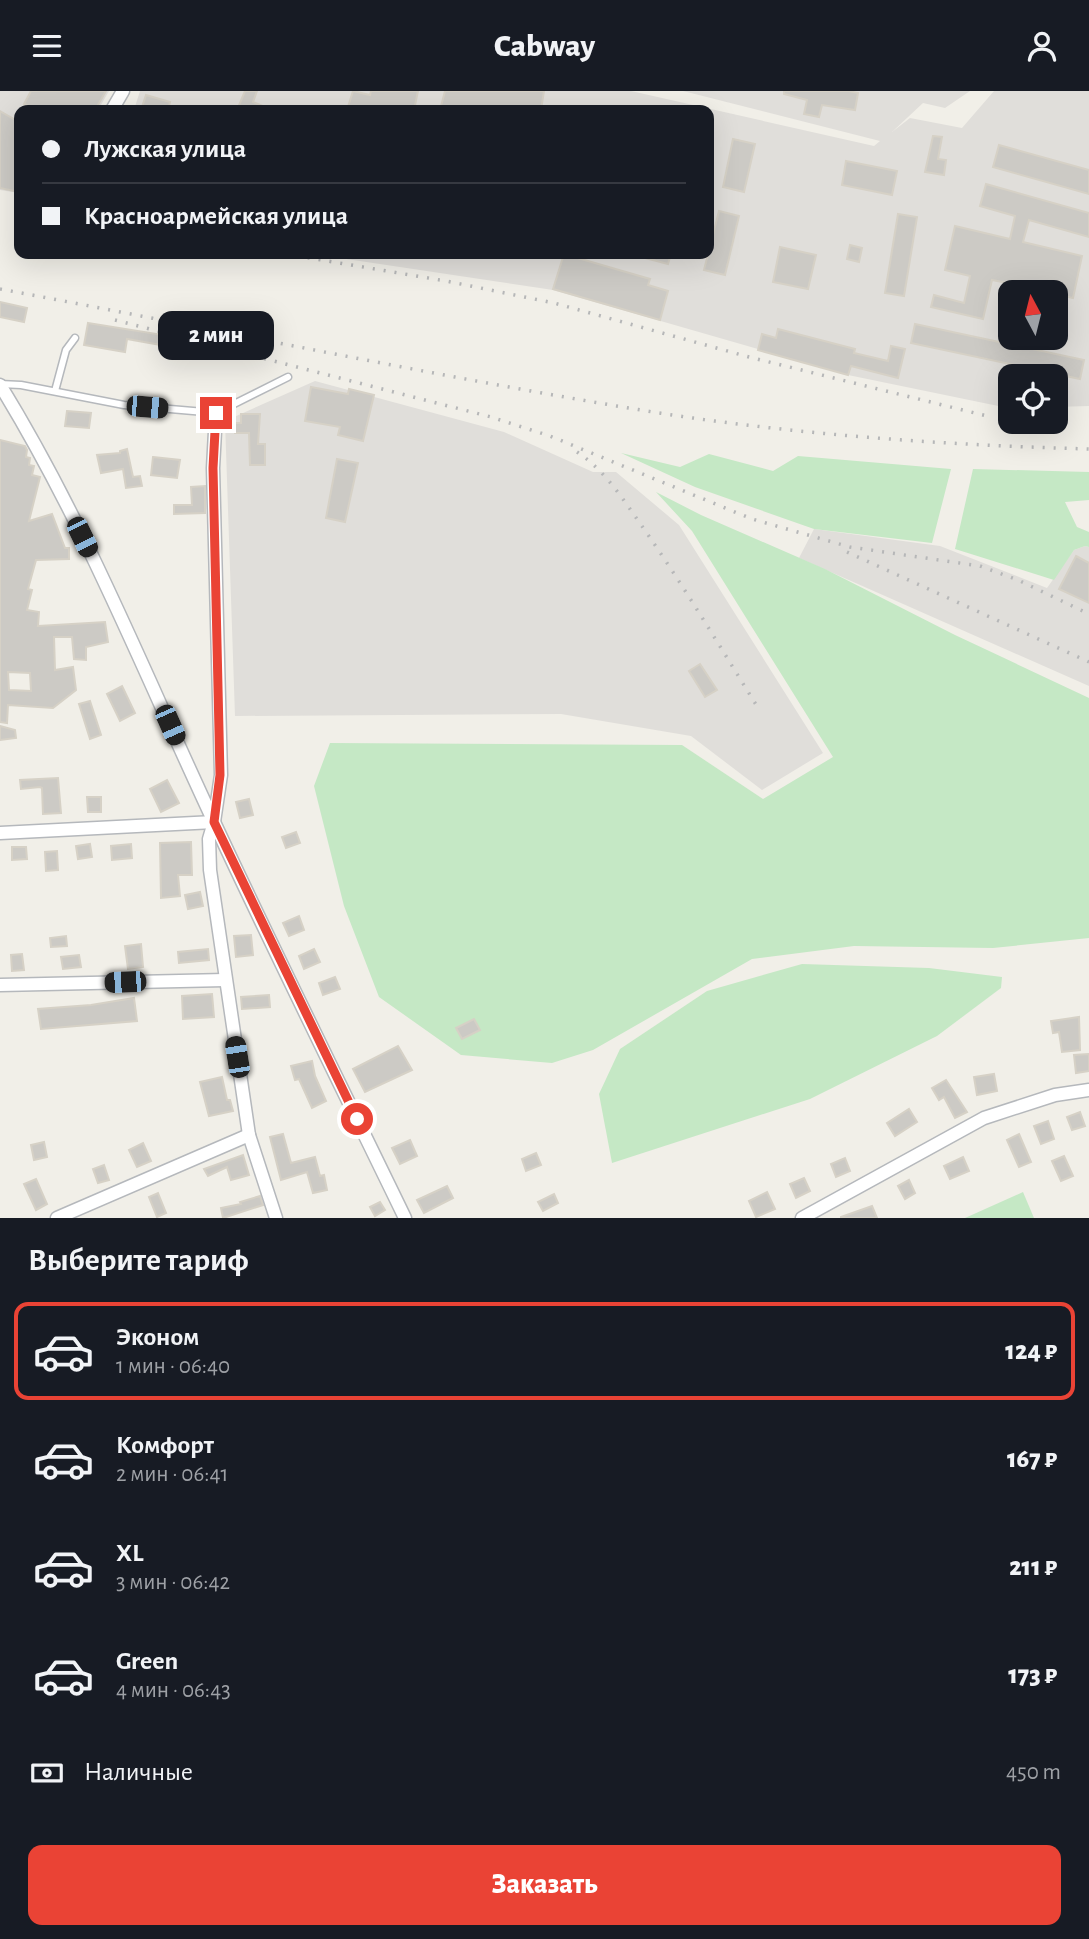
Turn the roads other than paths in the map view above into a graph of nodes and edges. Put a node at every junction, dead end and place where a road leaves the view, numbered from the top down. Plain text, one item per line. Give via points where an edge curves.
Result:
1 (75, 338) dead end
2 (288, 377) dead end
3 (0, 384) edge
4 (55, 391) junction
5 (216, 413) junction
6 (214, 822) junction
7 (0, 833) edge
8 (225, 980) junction
9 (0, 985) edge
10 (1089, 1090) edge
11 (249, 1135) junction
12 (57, 1218) edge
13 (276, 1218) edge
14 (405, 1218) edge
15 (803, 1218) edge

1 - 4 lane via 66,350
2 - 5 lane
3 - 4 lane
3 - 6 street via 37,446 126,628
4 - 5 lane via 124,405
5 - 6 street via 213,468 220,775
6 - 7 street
6 - 8 street via 209,839 210,870
6 - 14 street
8 - 9 street
8 - 11 street
10 - 15 street via 1055,1095 984,1118
11 - 12 street
11 - 13 street

